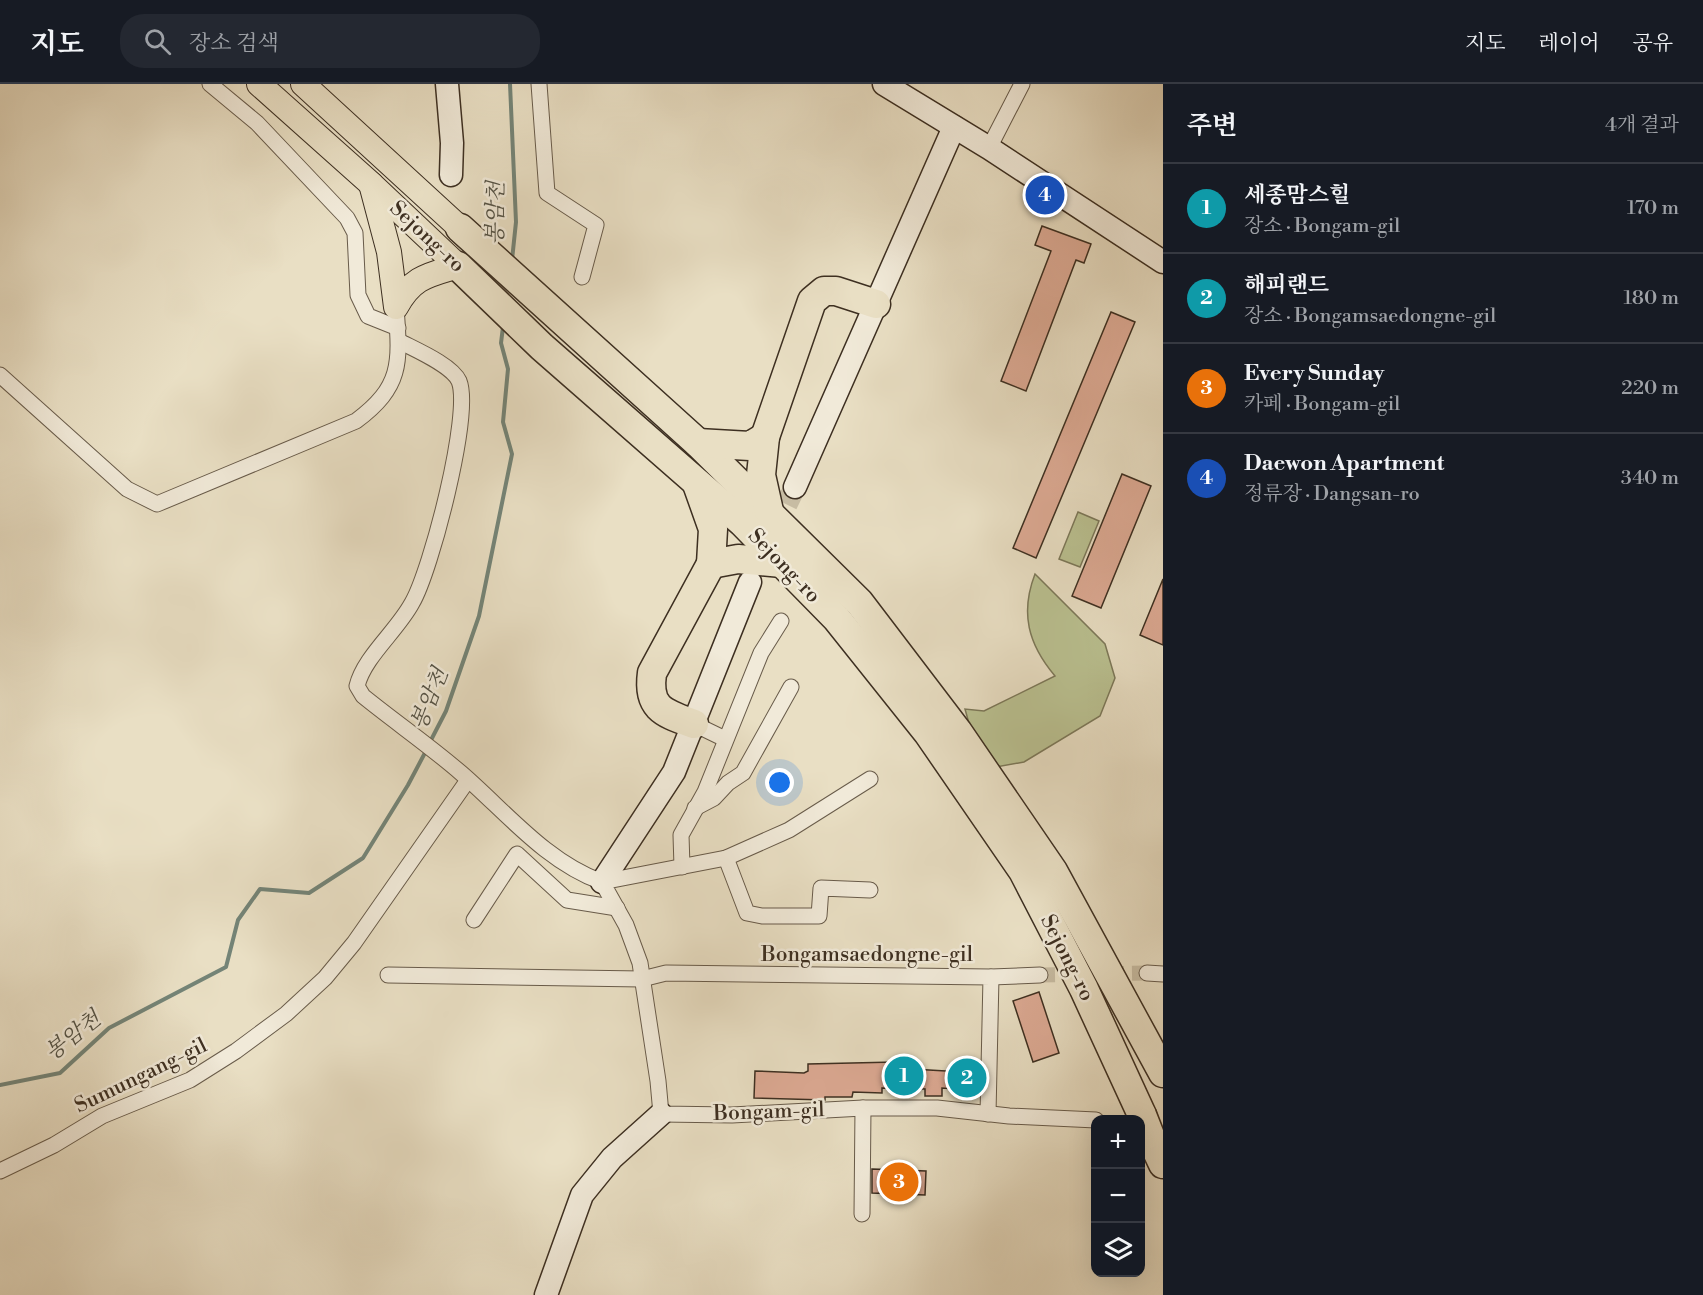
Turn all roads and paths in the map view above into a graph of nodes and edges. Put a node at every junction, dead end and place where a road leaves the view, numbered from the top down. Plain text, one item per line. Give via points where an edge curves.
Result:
1 (210, 84) edge
2 (259, 84) edge
3 (303, 84) edge
4 (447, 84) edge
5 (539, 84) edge
6 (884, 84) edge
7 (1022, 84) edge
8 (954, 127) junction
9 (989, 148) junction
10 (451, 175) dead end
11 (370, 183) junction
12 (460, 228) joint
13 (1163, 262) edge
14 (458, 266) junction
15 (582, 277) dead end
16 (876, 304) junction
17 (398, 326) junction
18 (0, 375) edge
19 (765, 437) junction
20 (698, 443) junction
21 (696, 482) junction
22 (795, 487) tunnel mouth
23 (769, 511) junction
24 (782, 563) junction
25 (711, 564) junction
26 (750, 582) dead end
27 (781, 621) dead end
28 (791, 687) dead end
29 (694, 724) junction
30 (725, 739) junction
31 (465, 776) junction
32 (870, 780) dead end
33 (695, 808) junction
34 (726, 858) junction
35 (682, 867) junction
36 (602, 882) junction
37 (870, 890) dead end
38 (617, 908) junction
39 (474, 920) dead end
40 (1147, 973) tunnel mouth
41 (1163, 974) edge
42 (388, 975) dead end
43 (1040, 975) tunnel mouth
44 (991, 977) junction
45 (642, 979) junction
46 (1163, 1073) edge
47 (863, 1108) junction
48 (661, 1114) junction
49 (988, 1114) junction
50 (1091, 1120) edge
51 (1158, 1154) edge
52 (0, 1171) edge
53 (862, 1214) dead end
54 (546, 1295) edge

1 - 17 street via 257,123 347,218 355,233 358,295 368,316
2 - 11 main road, Sejong-ro
3 - 12 main road, Sejong-ro
4 - 10 street
5 - 15 street via 547,193 596,225
6 - 8 street
7 - 9 street
8 - 9 street
8 - 16 street
9 - 13 street
11 - 14 main road, Sejong-ro
11 - 17 main road via 389,252
12 - 20 highway, Sejong-ro
14 - 17 main road via 415,281 405,291
14 - 21 highway, Sejong-ro via 542,347
16 - 19 highway via 836,291 824,291 812,301
16 - 22 street
17 - 18 street via 396,370 388,393 356,421 157,504 127,489
17 - 31 street via 459,381 454,463 435,546 413,602 360,672 357,686 363,696
19 - 20 highway via 743,447
19 - 23 highway via 761,475
20 - 23 highway, Sejong-ro
21 - 24 highway, Sejong-ro
21 - 25 highway via 713,528
23 - 46 highway, Sejong-ro via 859,602 958,732 1053,871
24 - 25 highway via 738,558
24 - 51 highway, Sejong-ro, bridge via 837,619 928,733 1023,871 1084,989
25 - 29 highway via 652,673 650,689 655,703 665,713
26 - 29 street
27 - 30 street via 760,653
28 - 33 street via 743,772 714,798
29 - 30 street
29 - 36 street via 675,772
30 - 33 street
31 - 36 street via 502,813 578,873
31 - 52 street, Sumungang-gil via 354,943 325,978 285,1014 190,1080 102,1116
32 - 34 street via 789,830
33 - 35 street via 681,835
34 - 35 street
34 - 37 street, Bongamsaedongne-gil via 747,913 754,915 819,916 821,888
35 - 36 street
36 - 38 street
38 - 39 street via 567,900 517,854
38 - 45 street via 640,963
40 - 41 street
42 - 45 street, Bongamsaedongne-gil
43 - 44 street
44 - 45 street, Bongamsaedongne-gil via 666,973
44 - 49 street, Bongamsaedongne-gil
45 - 48 street
47 - 48 street, Bongam-gil via 732,1115
47 - 49 street, Bongam-gil via 937,1108
47 - 53 street
48 - 54 street via 612,1158 582,1195
49 - 50 street, Bongam-gil

